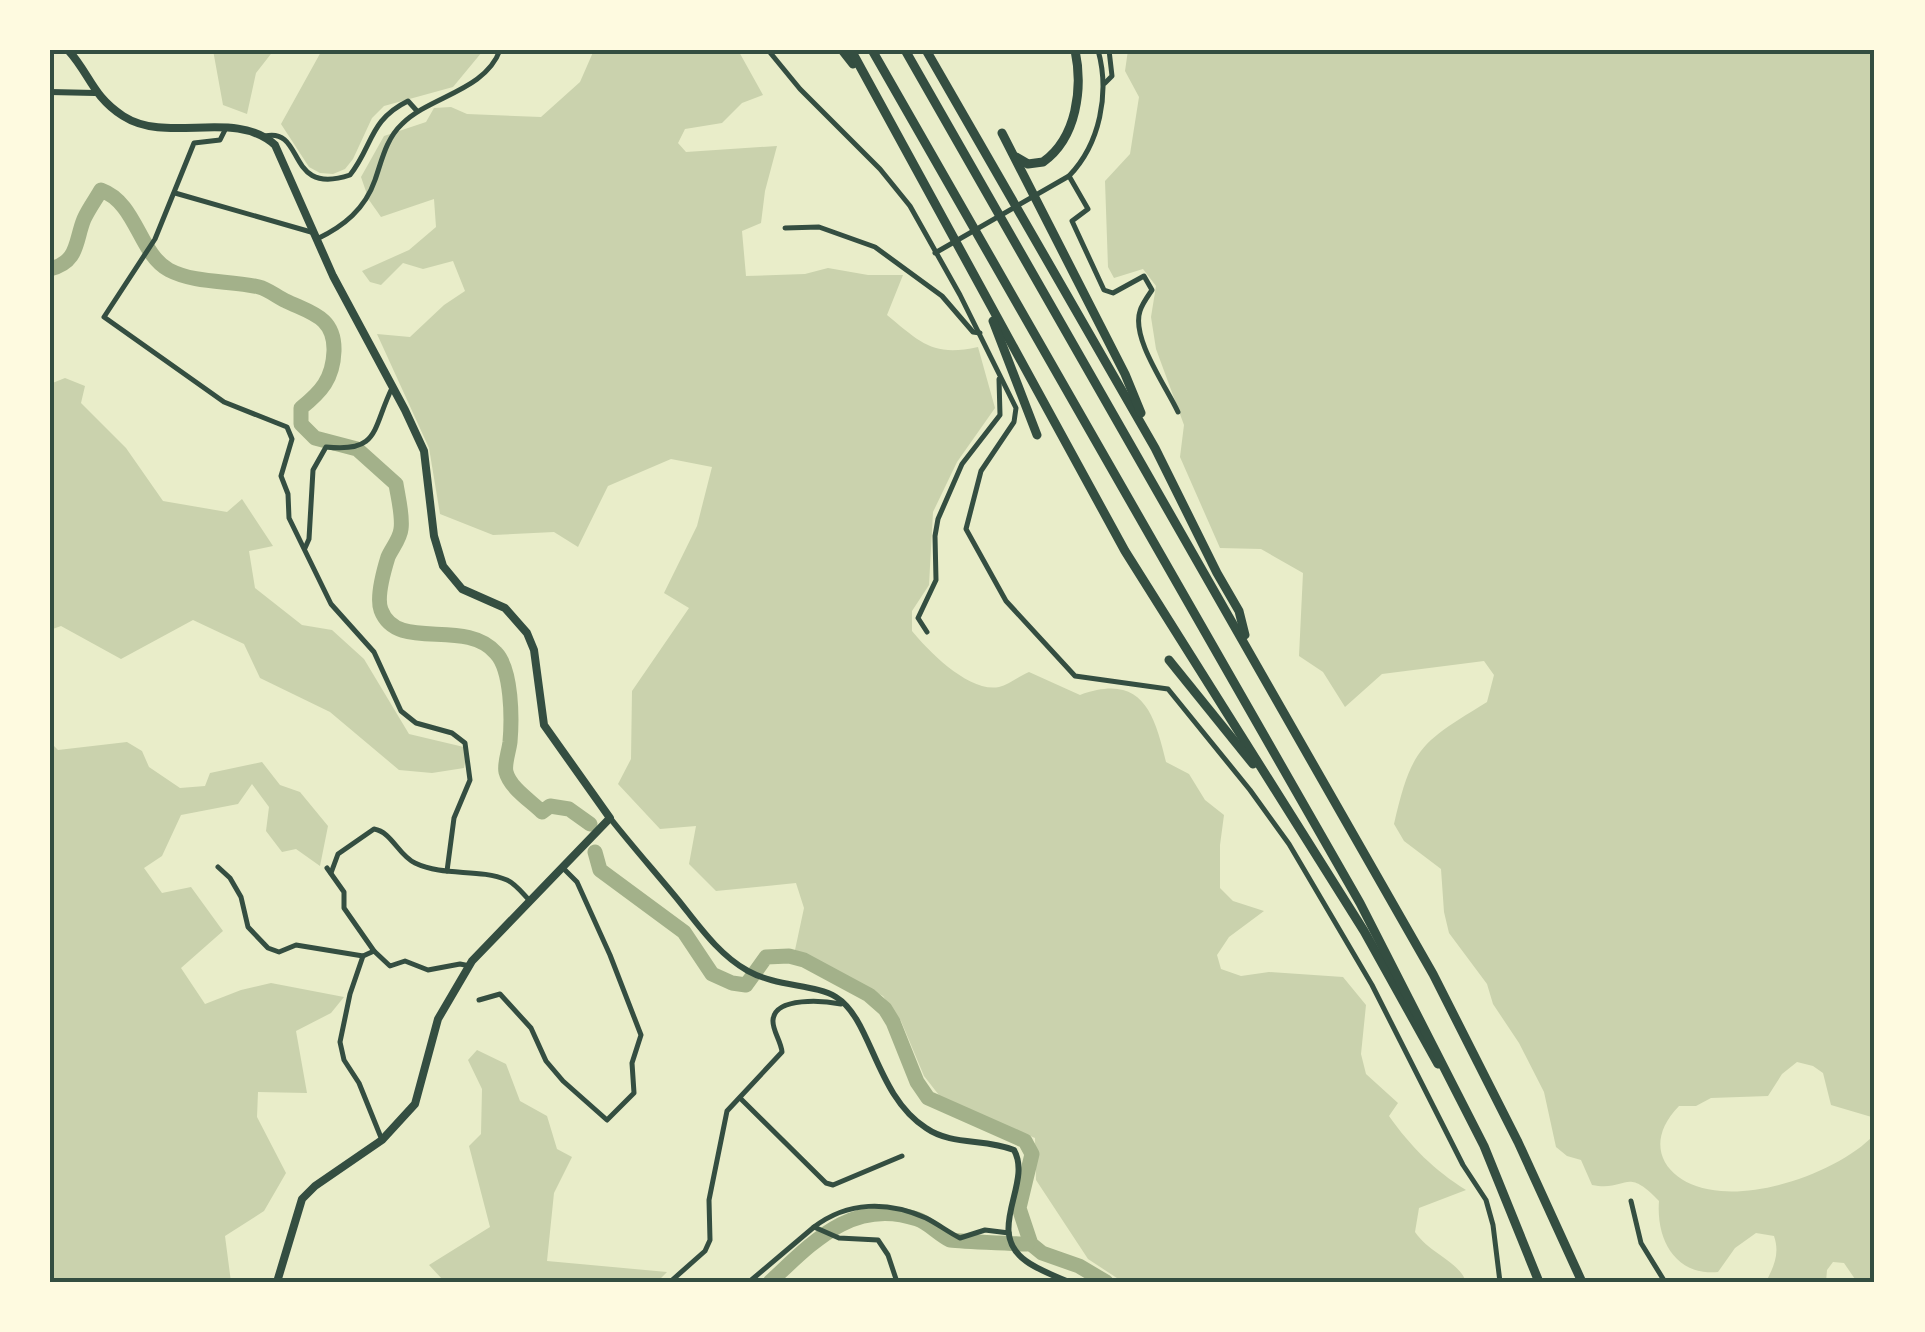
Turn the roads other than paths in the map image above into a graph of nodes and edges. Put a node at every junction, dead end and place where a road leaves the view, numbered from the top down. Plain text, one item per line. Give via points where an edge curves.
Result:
1 (68, 50) edge
2 (500, 50) edge
3 (768, 50) edge
4 (842, 50) edge
5 (851, 50) edge
6 (872, 50) edge
7 (905, 50) edge
8 (926, 50) edge
9 (1075, 50) edge
10 (1098, 50) edge
11 (1109, 50) edge
12 (1105, 83) junction
13 (50, 92) edge
14 (94, 93) junction
15 (878, 98) junction
16 (417, 111) junction
17 (226, 128) junction
18 (1002, 133) dead end
19 (265, 136) junction
20 (1014, 155) junction
21 (1069, 176) junction
22 (174, 193) junction
23 (785, 228) dead end
24 (315, 236) junction
25 (935, 253) junction
26 (973, 272) junction
27 (980, 333) junction
28 (999, 376) junction
29 (392, 388) junction
30 (1178, 412) dead end
31 (1037, 435) dead end
32 (1156, 448) junction
33 (305, 548) junction
34 (927, 632) dead end
35 (1248, 646) junction
36 (1169, 660) dead end
37 (1283, 801) junction
38 (610, 818) junction
39 (218, 867) dead end
40 (562, 867) junction
41 (447, 872) junction
42 (530, 901) junction
43 (374, 951) junction
44 (363, 956) junction
45 (470, 966) junction
46 (479, 1000) dead end
47 (844, 1004) junction
48 (740, 1098) junction
49 (382, 1140) junction
50 (1484, 1146) junction
51 (902, 1156) dead end
52 (1631, 1201) dead end
53 (814, 1227) junction
54 (1010, 1235) junction
55 (276, 1282) edge
56 (670, 1282) edge
57 (749, 1282) edge
58 (897, 1282) edge
59 (1069, 1282) edge
60 (1500, 1282) edge
61 (1538, 1282) edge
62 (1582, 1282) edge
63 (1665, 1282) edge

1 - 14 main road
2 - 16 street via 471,83
3 - 25 street via 880,169
4 - 15 highway
5 - 15 highway
6 - 50 highway via 1360,903
7 - 35 highway
8 - 32 highway
9 - 20 highway via 1077,99 1061,145 1036,164
10 - 12 street
11 - 12 street via 1112,76
12 - 21 street via 1091,146
13 - 14 main road
14 - 17 main road via 121,115 156,129
15 - 26 highway
16 - 19 street via 408,101 392,110 374,128 350,176 330,181 308,174 283,137
16 - 24 street via 385,149 364,204 334,230
17 - 19 main road
17 - 22 street via 220,140 194,143
18 - 20 highway
19 - 24 main road via 282,156
20 - 32 highway
21 - 25 street
21 - 30 street via 1088,208 1072,220 1104,290 1114,292 1144,276 1152,290 1139,313 1143,352
22 - 24 street
22 - 33 street via 155,239 104,317 224,402 287,426 292,439 281,476 289,518
23 - 27 street via 819,226 875,246
24 - 29 main road
25 - 27 street
26 - 31 highway
26 - 37 highway via 1125,551
27 - 28 street
28 - 34 street via 1000,415 962,464 938,519 936,580 918,618
28 - 60 street via 1016,416 981,471 968,536 1006,601 1076,676 1168,689 1259,802 1362,968 1486,1200
29 - 33 street via 370,442 350,450 326,447 313,470
29 - 38 main road via 424,451 443,566 462,588 506,608 528,633 544,725
32 - 35 highway via 1239,611
33 - 41 street via 331,604 374,652 401,711 465,743 470,780 454,818
35 - 62 highway via 1433,974
36 - 37 highway
37 - 50 highway
38 - 40 main road
38 - 47 main road via 725,955 760,977
39 - 44 street via 241,898 248,927 268,948 279,952 296,945
40 - 42 main road
40 - 46 street via 577,882 641,1035 632,1063 634,1092 606,1120 546,1061 512,1005 500,994
41 - 42 street via 511,881
41 - 43 street via 414,862 383,830 374,829 338,854 329,870 344,892 344,908
42 - 45 main road
43 - 44 street
43 - 45 street via 390,966 405,960 428,970
44 - 49 street via 340,1042
45 - 49 main road via 438,1019 415,1104
47 - 48 street via 798,1002 775,1014 782,1052
47 - 54 main road via 886,1086 917,1122 944,1137 1014,1150 1022,1168 1007,1220
48 - 51 street via 826,1183
48 - 56 street via 728,1111 711,1188 710,1240
49 - 55 main road via 302,1200
50 - 61 highway
52 - 63 street via 1641,1242
53 - 54 street via 832,1214 878,1206 915,1214 960,1238 985,1230
53 - 57 street
53 - 58 street via 840,1238 878,1240
54 - 59 main road via 1026,1261

